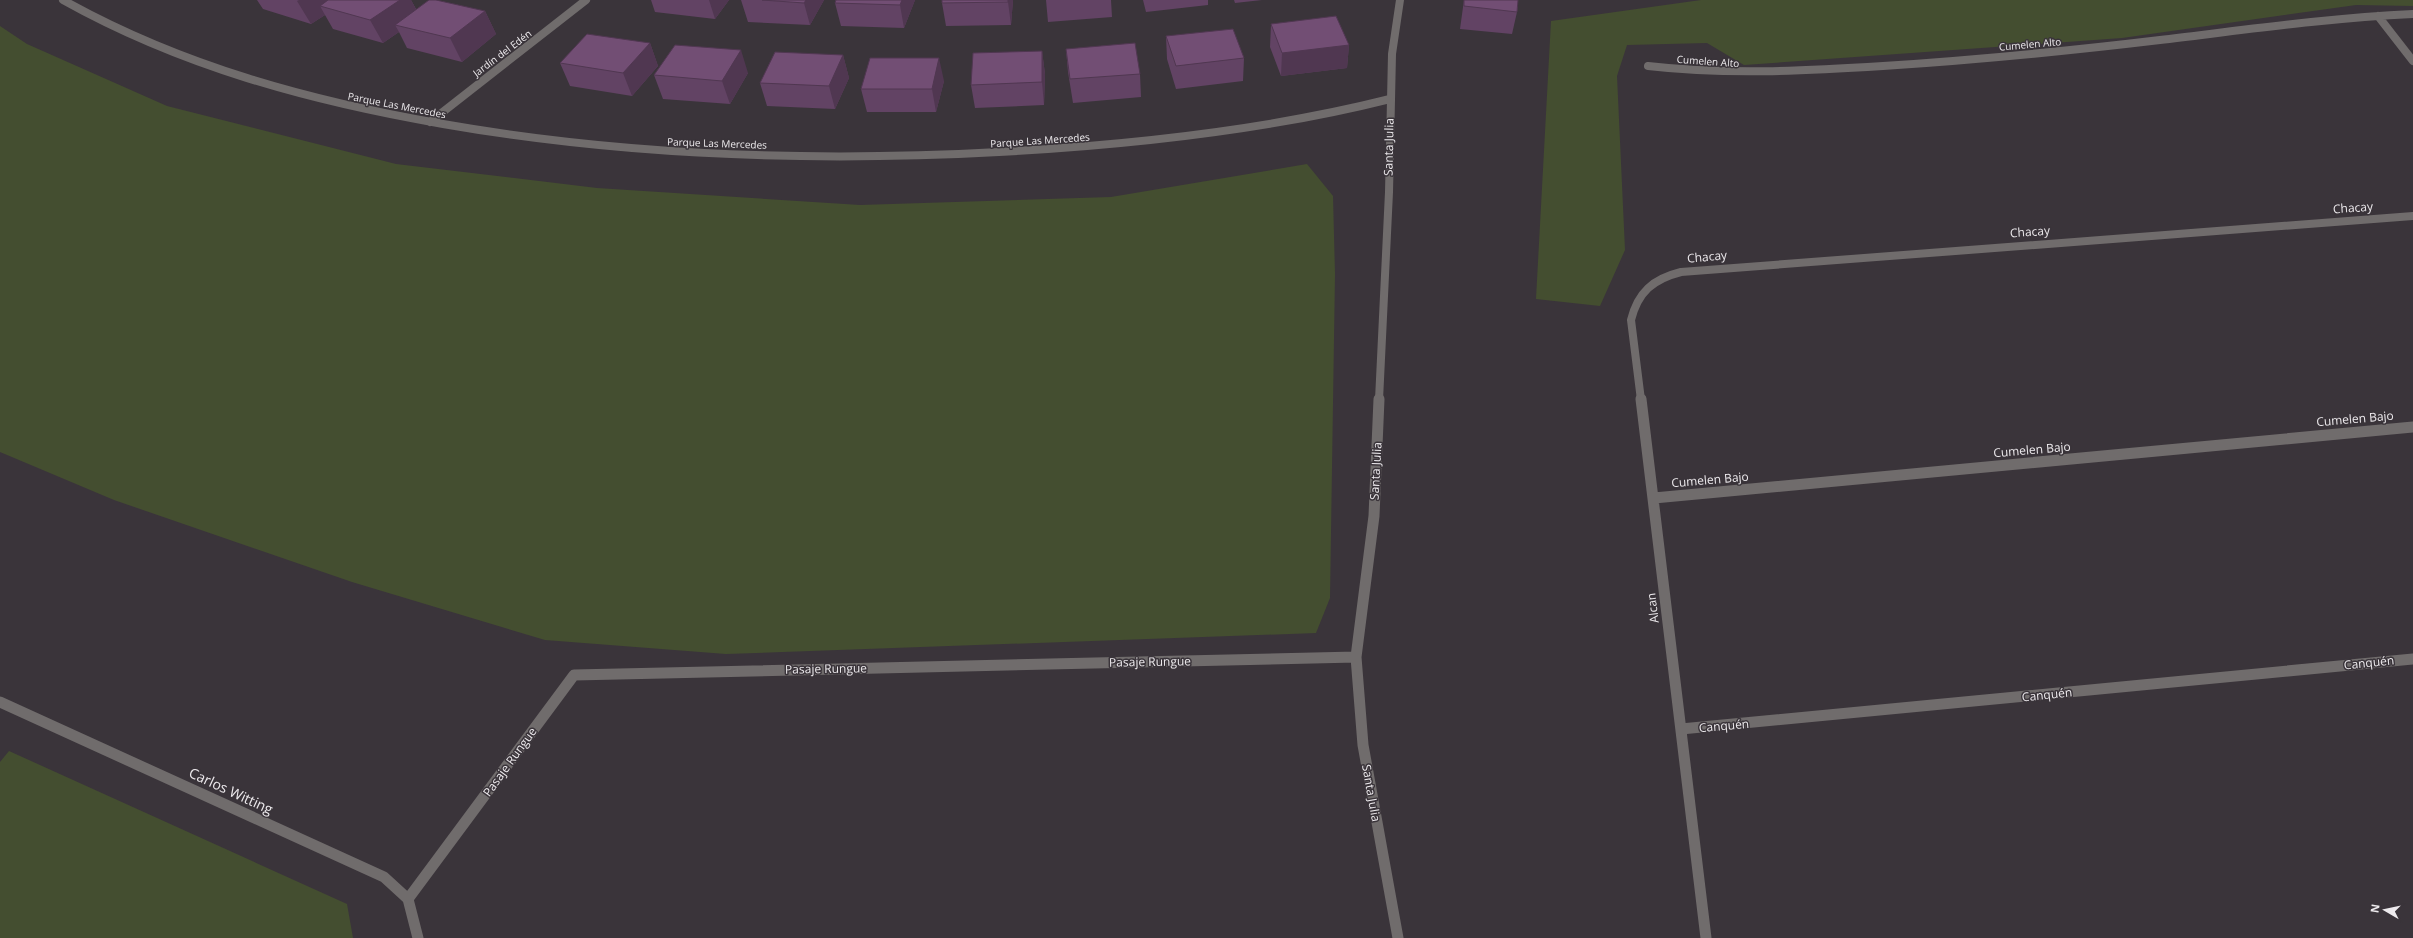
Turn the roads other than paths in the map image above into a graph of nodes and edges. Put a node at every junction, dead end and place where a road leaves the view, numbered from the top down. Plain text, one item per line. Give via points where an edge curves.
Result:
1 (63, 0) edge
2 (586, 0) edge
3 (1400, 0) edge
4 (2413, 14) edge
5 (2378, 16) junction
6 (2413, 61) edge
7 (1648, 66) dead end
8 (1390, 99) junction
9 (430, 122) junction
10 (2413, 216) edge
11 (1652, 283) joint
12 (2413, 427) edge
13 (1654, 498) junction
14 (1356, 657) junction
15 (2413, 659) edge
16 (0, 702) edge
17 (1680, 729) junction
18 (408, 899) junction
19 (418, 938) edge
20 (1398, 938) edge
21 (1706, 938) edge

1 - 9 street, Parque Las Mercedes via 106,24 208,66 331,102
2 - 9 street, Jardín del Edén
3 - 8 street, Santa Julia via 1392,54
4 - 5 street, Cumelen Alto
5 - 6 street
5 - 7 street, Cumelen Alto via 2063,51 1906,64 1742,73
8 - 9 street, Parque Las Mercedes via 1316,118 1133,142 984,154 770,156 662,151 540,139
8 - 14 street, Santa Julia via 1389,192 1374,516
10 - 11 street, Chacay via 1693,270 1677,272
11 - 13 street, Alcan via 1640,293 1634,306 1632,320
12 - 13 street, Cumelen Bajo
13 - 17 street, Alcan
14 - 18 street, Pasaje Rungue via 574,675
14 - 20 street, Santa Julia via 1362,746
15 - 17 street, Canquén
16 - 18 street, Carlos Witting via 384,877
17 - 21 street, Alcan
18 - 19 street

